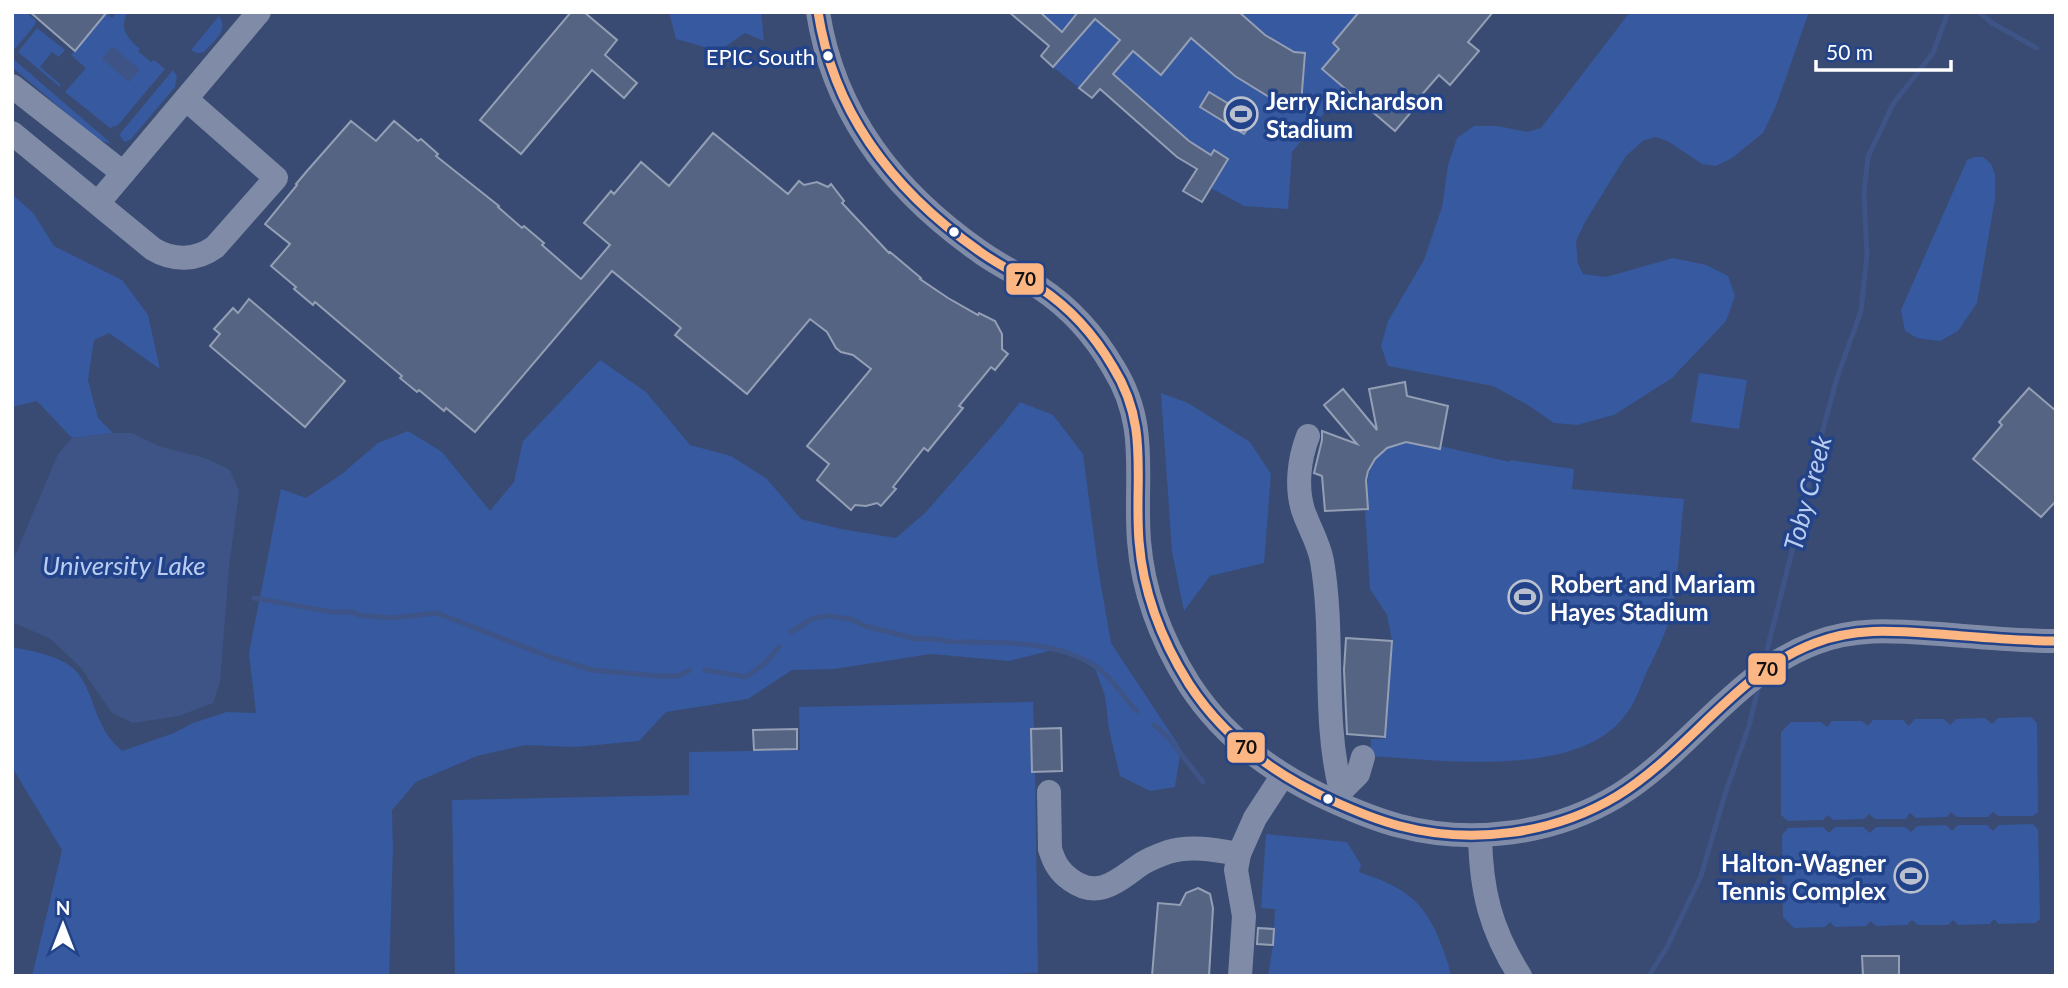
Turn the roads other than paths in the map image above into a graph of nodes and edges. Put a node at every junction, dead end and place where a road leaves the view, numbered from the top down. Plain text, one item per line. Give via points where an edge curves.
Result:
1 (259, 12) edge
2 (818, 12) edge
3 (12, 86) edge
4 (186, 99) junction
5 (12, 133) edge
6 (123, 173) junction
7 (97, 203) junction
8 (1307, 436) dead end
9 (2056, 641) edge
10 (1363, 757) dead end
11 (1283, 775) junction
12 (1049, 792) dead end
13 (1339, 797) junction
14 (1480, 835) junction
15 (1239, 854) junction
16 (1240, 976) edge
17 (1520, 976) edge

1 - 4 street
2 - 11 street via 843,96 881,162 954,232 1056,300 1111,362 1136,424 1141,556 1149,597 1165,640 1212,715 1255,756
3 - 6 street
4 - 6 street
4 - 7 street via 276,178 228,235 207,253 176,258 153,250
5 - 7 street
6 - 7 street
8 - 13 street via 1301,456 1301,499 1322,559
9 - 14 street via 1885,630 1823,640 1765,670 1651,772 1616,797 1545,826
10 - 13 street via 1358,774
11 - 13 street
11 - 15 street via 1255,818
12 - 15 street via 1052,856 1060,871 1083,886 1115,883 1171,851 1208,849
13 - 14 street via 1389,823
14 - 17 street via 1486,902
15 - 16 street via 1236,870 1244,916

